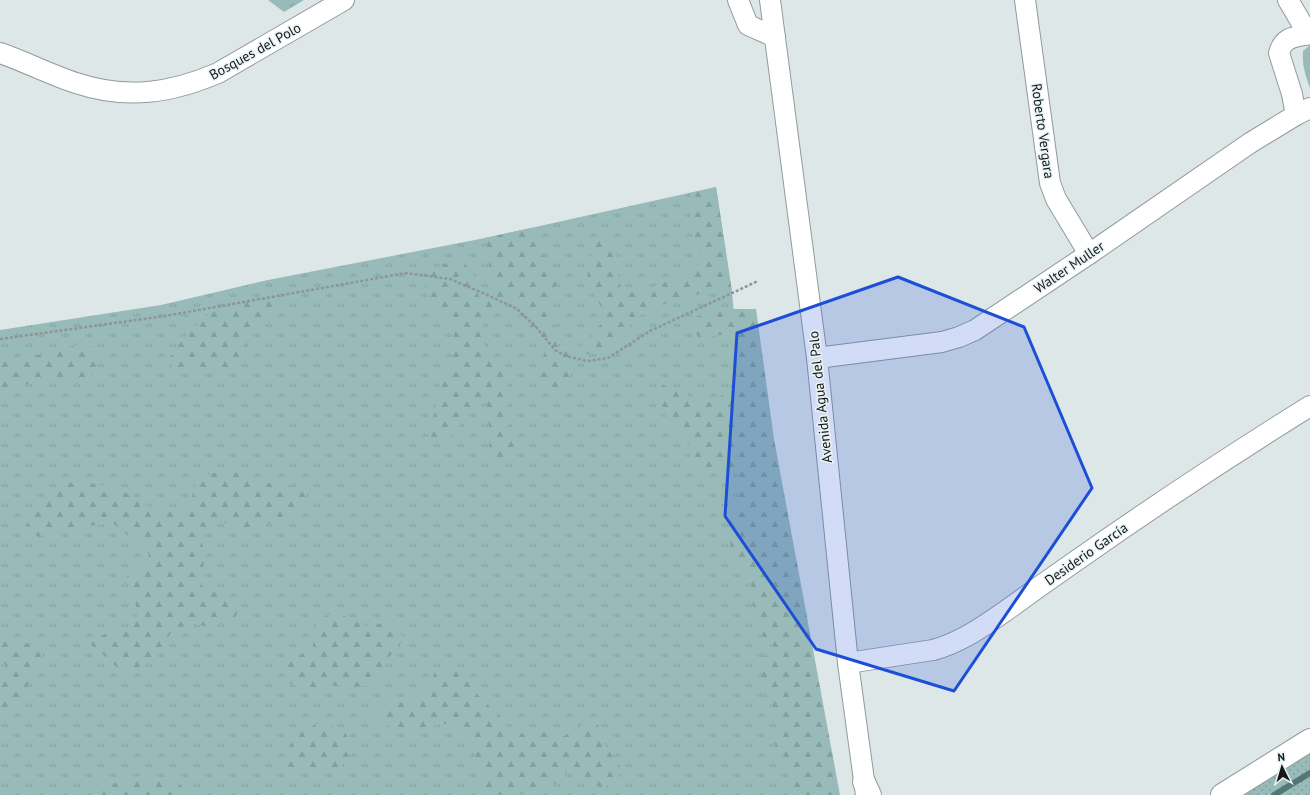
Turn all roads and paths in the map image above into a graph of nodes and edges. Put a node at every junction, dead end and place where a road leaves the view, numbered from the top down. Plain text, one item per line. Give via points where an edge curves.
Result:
1 (344, 0) edge
2 (738, 0) edge
3 (770, 0) edge
4 (1025, 0) edge
5 (1288, 0) edge
6 (1309, 34) edge
7 (775, 37) junction
8 (0, 53) edge
9 (1303, 111) edge
10 (1089, 254) junction
11 (758, 281) dead end
12 (0, 339) edge
13 (817, 358) junction
14 (1310, 406) edge
15 (848, 663) junction
16 (1310, 740) edge
17 (867, 790) edge
18 (1222, 795) edge

1 - 8 street, Bosques del Polo via 218,73 198,82 154,92 113,92 95,88
2 - 7 street via 748,25
3 - 7 street, Avenida Agua del Palo
4 - 10 street, Roberto Vergara via 1050,183 1056,199
5 - 6 street, Walter Muller
6 - 9 street, Walter Muller via 1285,41 1279,53 1292,94
7 - 13 street, Avenida Agua del Palo
9 - 10 street, Walter Muller via 1250,143
10 - 13 street, Walter Muller via 986,324 959,337 942,342
11 - 12 path via 650,331 608,358 587,361 566,356 556,350 517,309 450,279 406,273 164,316
13 - 15 street, Avenida Agua del Palo
14 - 15 street, Desiderio García via 1234,453 963,638 933,650
15 - 17 street, Avenida Agua del Palo
16 - 18 street

